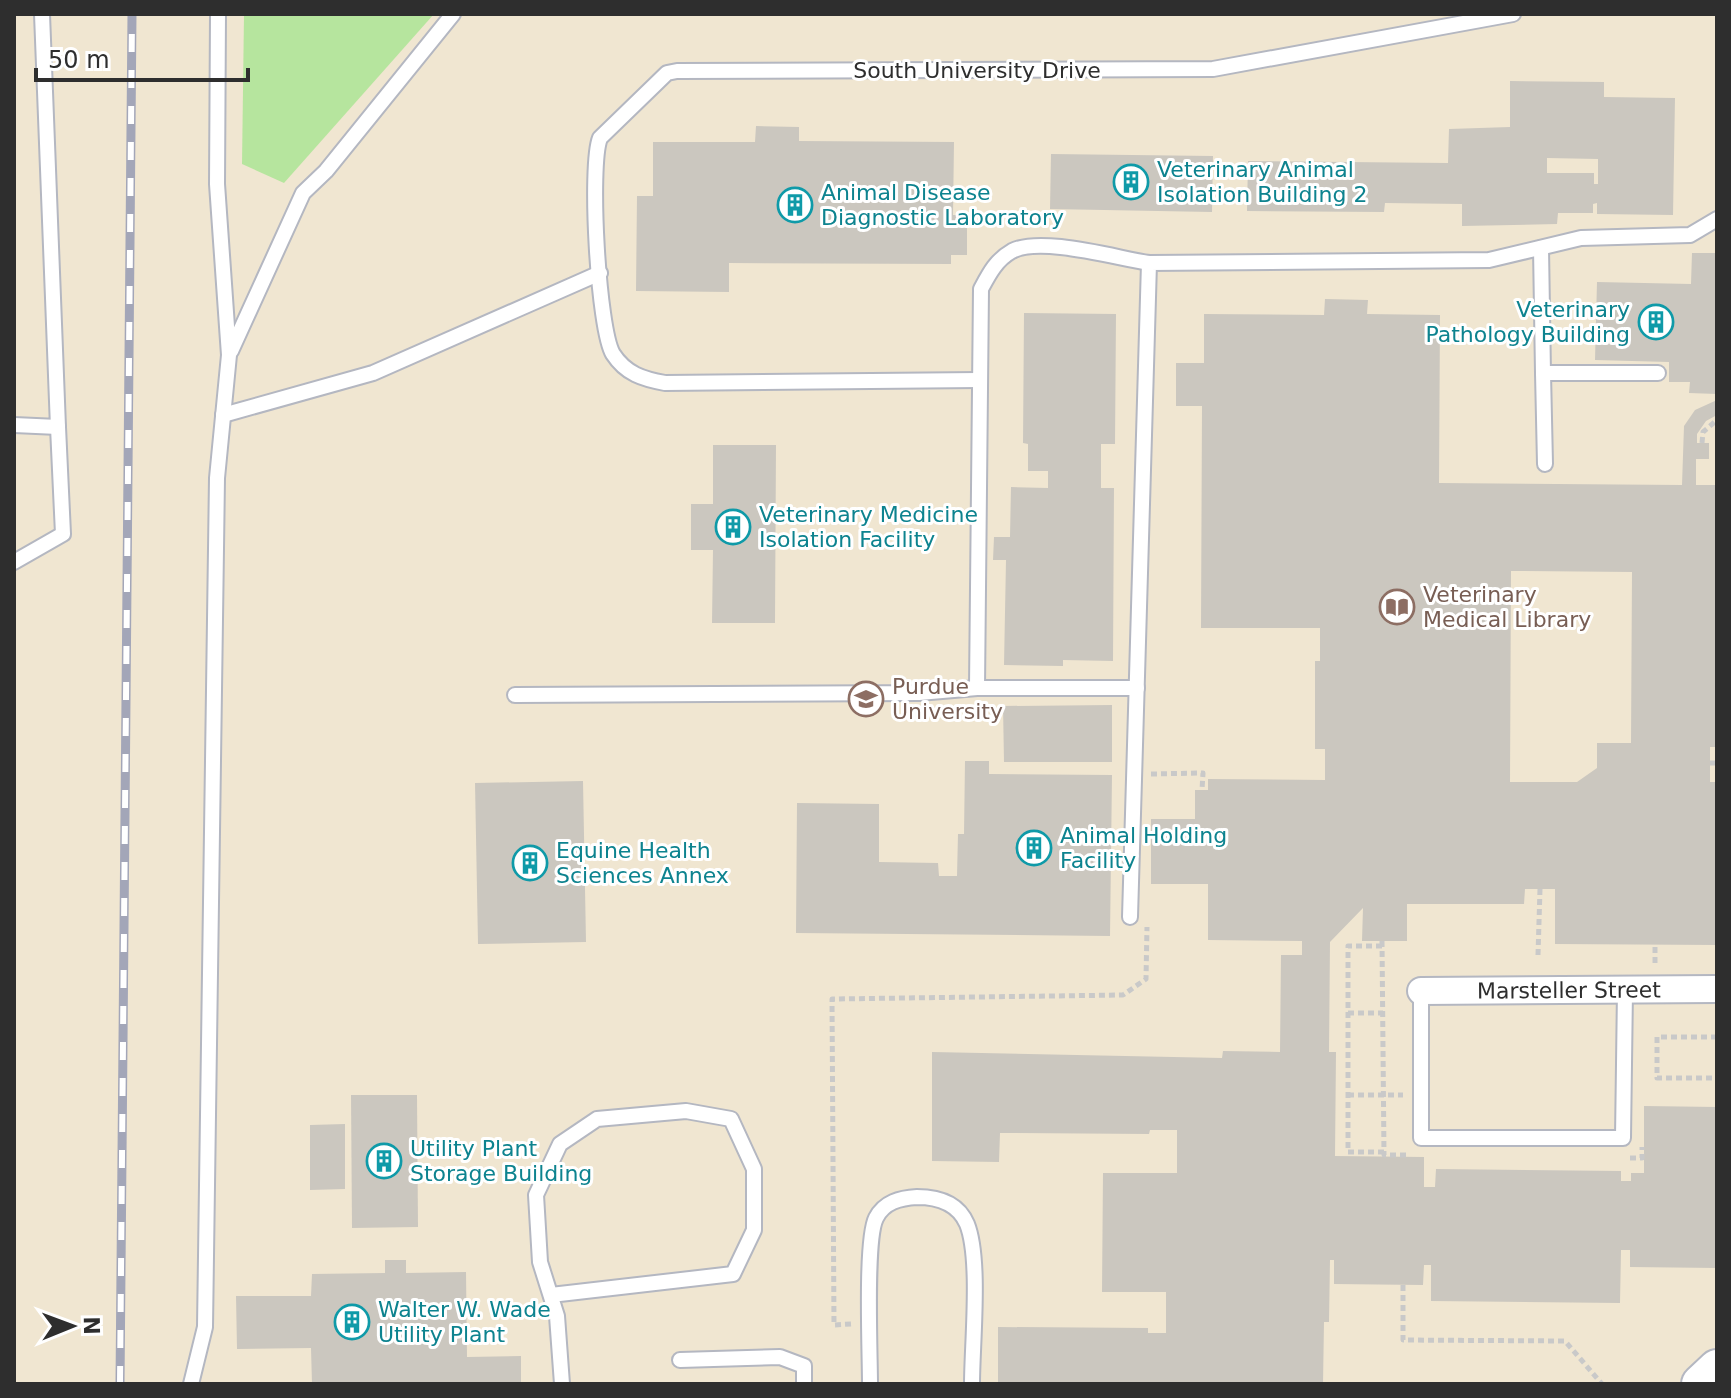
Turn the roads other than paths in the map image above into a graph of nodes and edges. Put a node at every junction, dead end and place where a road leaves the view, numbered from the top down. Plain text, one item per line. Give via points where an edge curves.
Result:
1 (42, 14) edge
2 (218, 14) edge
3 (453, 14) edge
4 (1513, 14) edge
5 (1717, 219) edge
6 (1541, 248) junction
7 (1149, 263) junction
8 (600, 273) junction
9 (229, 355) junction
10 (1543, 373) junction
11 (1658, 373) dead end
12 (980, 380) junction
13 (223, 415) junction
14 (14, 425) edge
15 (58, 427) junction
16 (1545, 464) dead end
17 (14, 562) edge
18 (977, 688) junction
19 (1137, 688) junction
20 (515, 695) dead end
21 (1130, 917) dead end
22 (1717, 989) edge
23 (1625, 990) junction
24 (1421, 991) joint
25 (551, 1295) junction
26 (680, 1360) dead end
27 (1717, 1369) edge
28 (191, 1381) edge
29 (562, 1384) edge
30 (804, 1384) edge
31 (870, 1384) edge
32 (972, 1384) edge
33 (1701, 1384) edge

1 - 15 lane
2 - 9 lane via 217,184
3 - 9 lane via 303,193
4 - 8 lane, South University Drive via 1213,69 667,73 609,127 595,150
5 - 6 lane via 1690,235 1581,238
6 - 7 lane via 1489,260
6 - 10 lane
7 - 12 lane via 1050,247 1014,250 994,264 981,289
7 - 19 lane
8 - 12 lane, South University Drive via 606,339 629,372 645,379
8 - 13 lane via 373,373
9 - 13 lane
10 - 11 lane
10 - 16 lane
12 - 18 lane
13 - 28 lane via 217,478 205,1327
14 - 15 lane
15 - 17 lane via 63,534
18 - 19 lane
18 - 20 lane via 919,693
19 - 21 lane
22 - 23 street, Marsteller Street
23 - 24 street, Marsteller Street
23 - 24 lane via 1623,1138 1421,1138
25 - 25 lane via 540,1262 536,1195 560,1144 597,1119 686,1111 731,1119 754,1169 754,1230 733,1274
25 - 29 lane
26 - 30 lane via 780,1357 804,1366
27 - 33 main road
31 - 32 lane via 875,1220 895,1201 934,1197 950,1203 967,1223 973,1255

